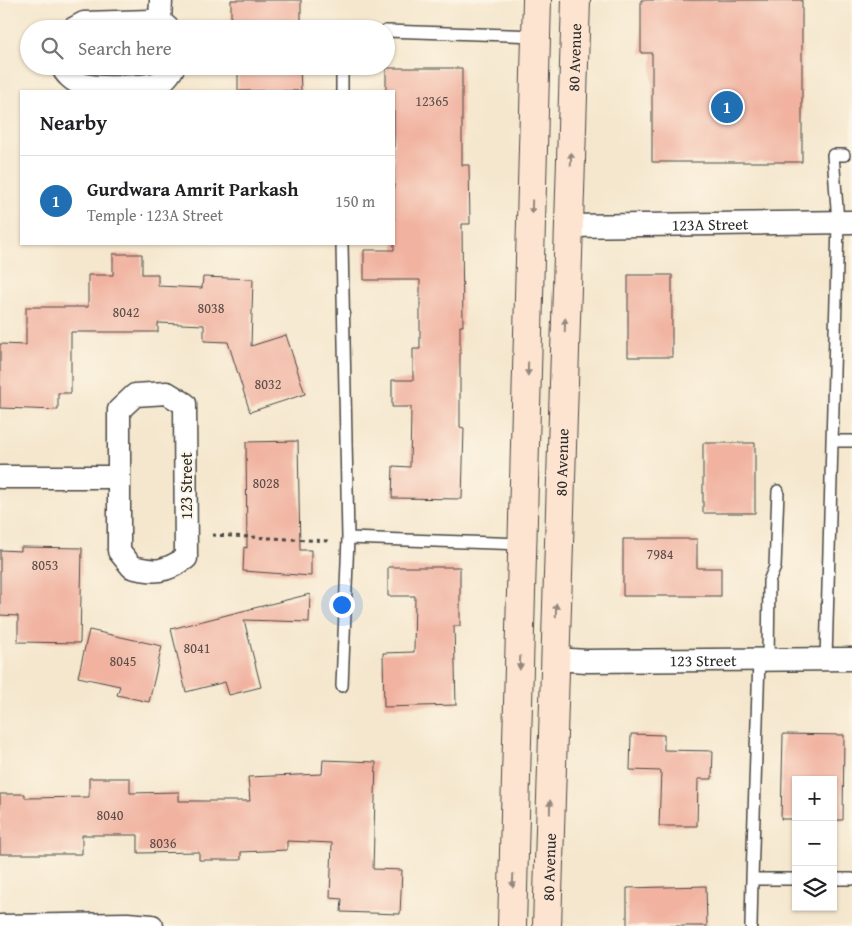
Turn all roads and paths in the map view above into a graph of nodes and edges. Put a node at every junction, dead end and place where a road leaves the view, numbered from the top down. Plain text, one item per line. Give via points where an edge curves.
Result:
1 (537, 0) edge
2 (576, 0) edge
3 (164, 17) edge
4 (124, 20) edge
5 (395, 31) edge
6 (536, 36) junction
7 (68, 75) edge
8 (169, 75) edge
9 (342, 75) edge
10 (342, 90) edge
11 (534, 103) junction
12 (844, 155) dead end
13 (845, 222) edge
14 (569, 226) junction
15 (342, 245) edge
16 (832, 441) junction
17 (852, 442) edge
18 (0, 477) edge
19 (118, 477) junction
20 (778, 491) dead end
21 (208, 534) dead end
22 (348, 538) junction
23 (336, 542) dead end
24 (523, 544) junction
25 (554, 659) junction
26 (764, 659) junction
27 (826, 660) junction
28 (852, 660) edge
29 (342, 686) dead end
30 (752, 879) junction
31 (792, 879) edge
32 (837, 879) edge
33 (852, 879) edge
34 (0, 926) edge
35 (152, 926) edge
36 (512, 926) edge
37 (547, 926) edge
38 (751, 926) edge

1 - 6 main road
14 -> 2 main road, 80 Avenue
3 - 4 street
5 - 6 lane
6 - 11 main road
7 - 8 street via 81,84 93,86 149,86
9 - 10 lane
11 - 14 main road via 548,132 549,192
11 -> 24 main road
12 - 13 lane via 834,155
13 - 14 street, 123A Street
13 - 16 lane
25 -> 14 main road, 80 Avenue
15 - 22 lane
16 - 17 lane
16 - 27 lane
18 - 19 street
19 - 19 street, 123 Street via 119,410 135,395 167,392 186,404 186,558 170,569 152,572 132,567 119,551
20 - 26 lane via 775,567 770,581
21 - 23 path
22 - 24 lane
22 - 29 lane
24 - 25 main road via 536,566 535,631
24 -> 36 main road
25 - 26 street, 123 Street
37 -> 25 main road, 80 Avenue
26 - 27 street, 123 Street
26 - 30 lane
27 - 28 street, 123 Street
30 - 31 lane
30 - 38 lane
32 - 33 lane
34 - 35 street

